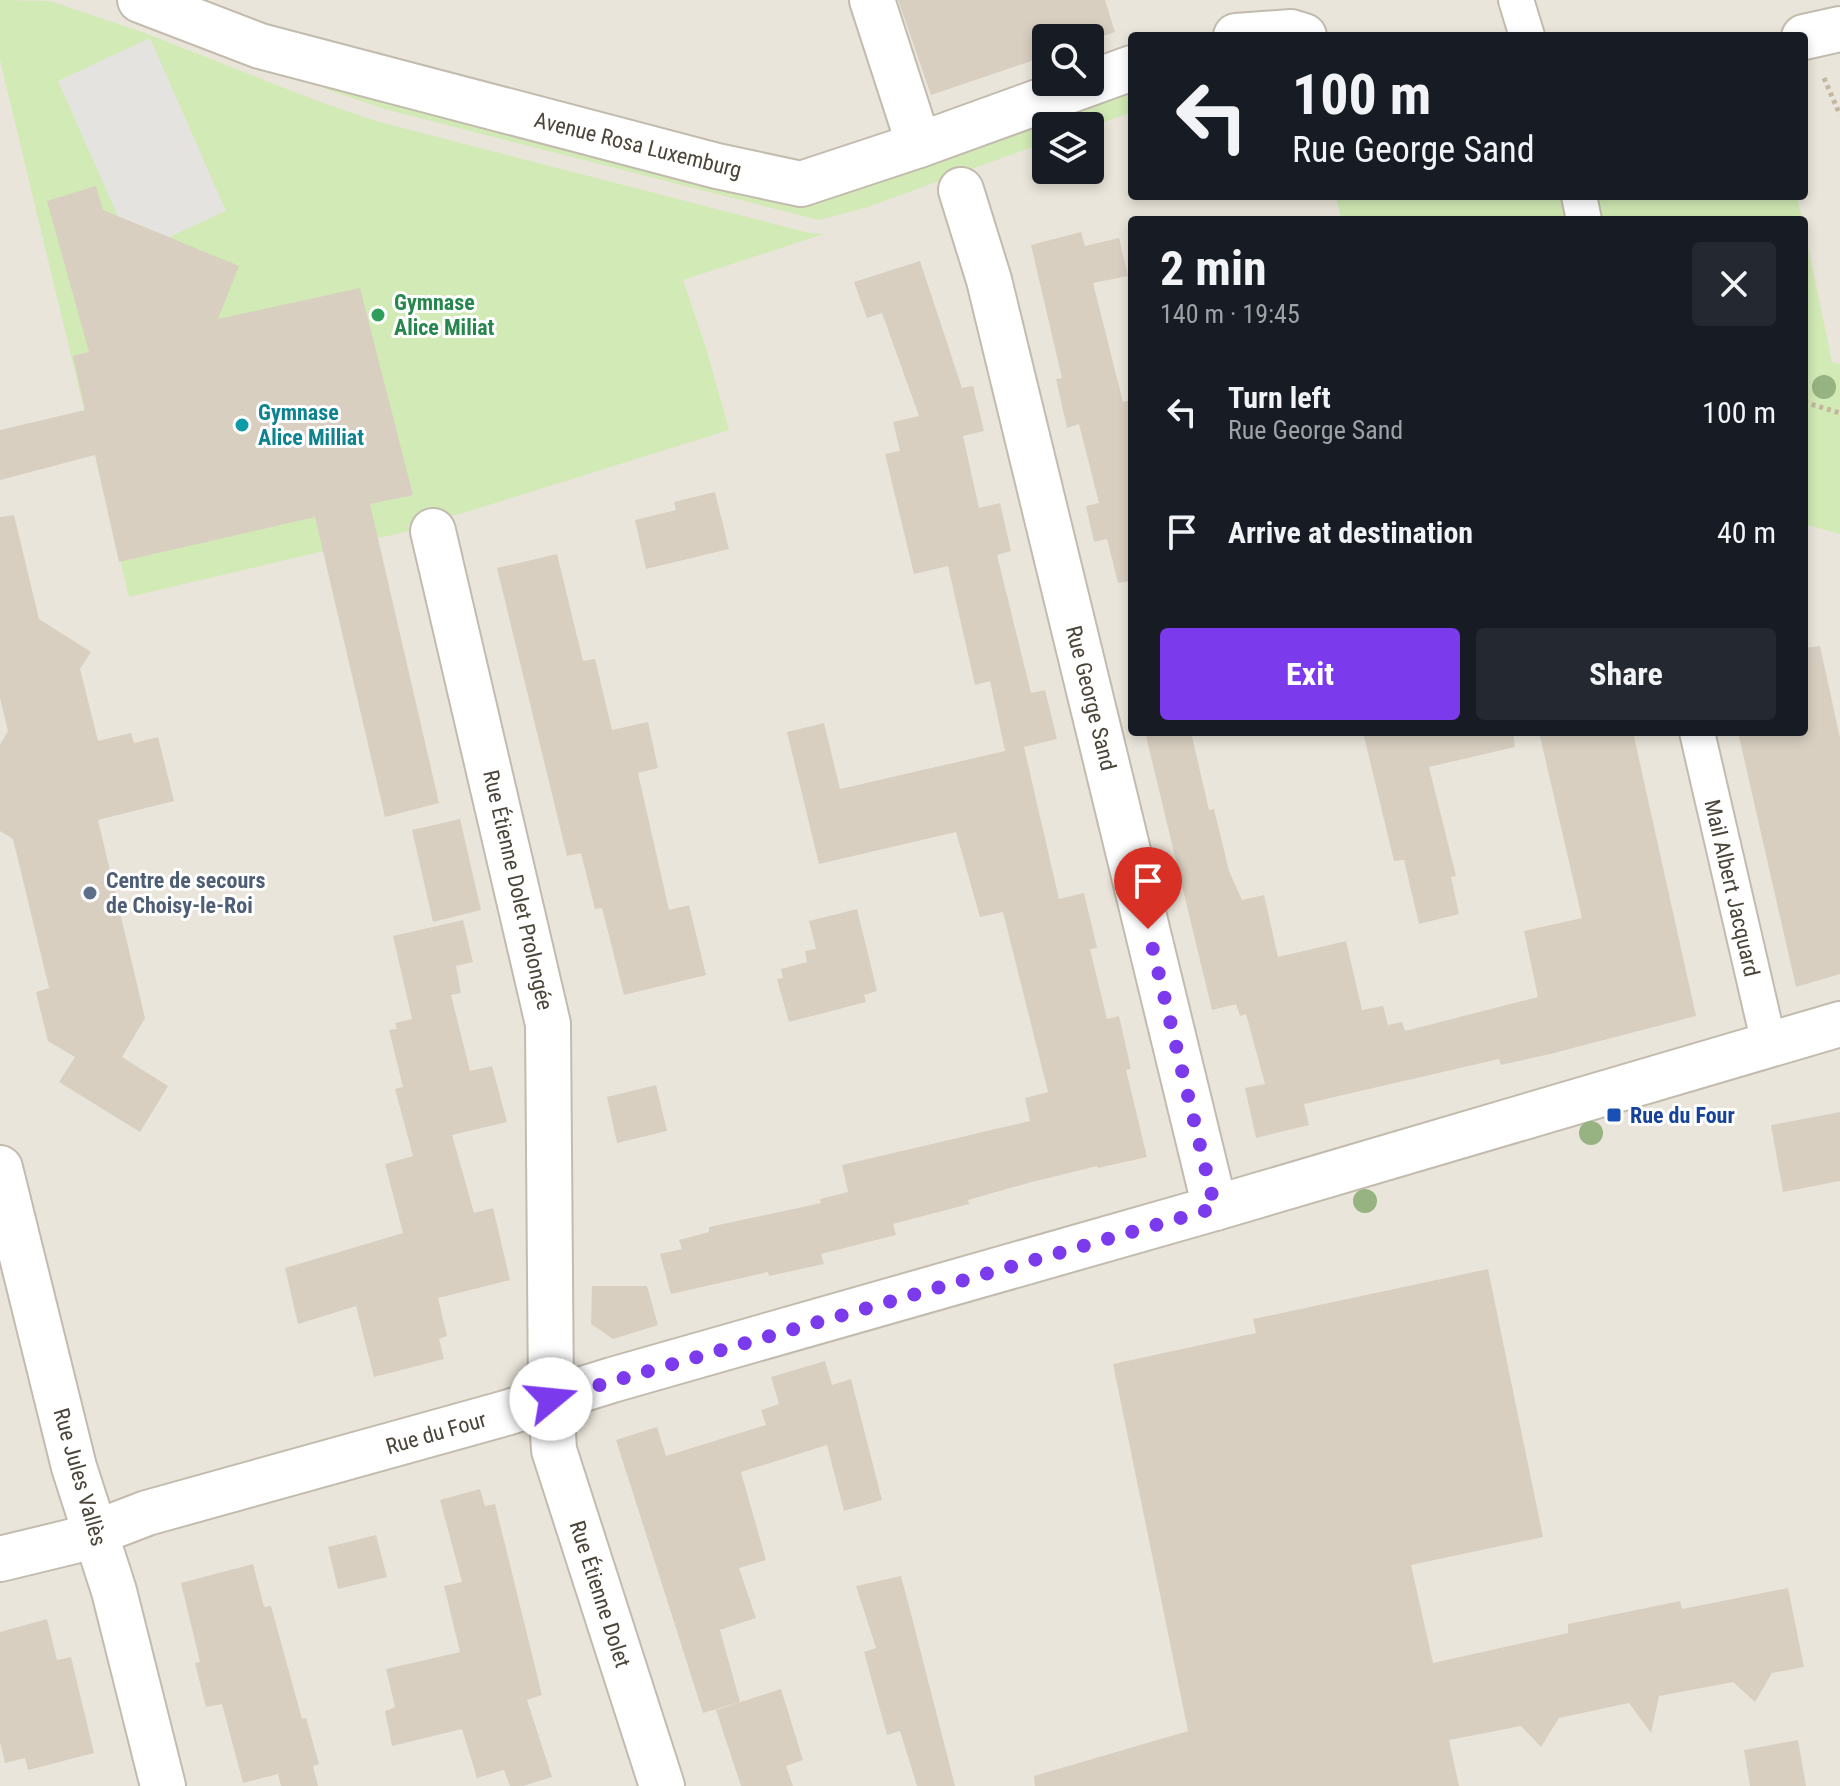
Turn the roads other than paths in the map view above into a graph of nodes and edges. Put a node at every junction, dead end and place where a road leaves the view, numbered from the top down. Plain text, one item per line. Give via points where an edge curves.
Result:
1 (140, 0) edge
2 (872, 0) edge
3 (1516, 0) edge
4 (1840, 29) edge
5 (1526, 32) edge
6 (1808, 36) edge
7 (1128, 69) edge
8 (919, 145) junction
9 (961, 190) dead end
10 (433, 531) dead end
11 (1698, 736) edge
12 (1840, 1024) edge
13 (1769, 1044) junction
14 (0, 1168) edge
15 (1215, 1208) junction
16 (551, 1399) junction
17 (96, 1533) junction
18 (0, 1559) edge
19 (163, 1786) edge
20 (662, 1786) edge

1 - 8 street, Avenue Rosa Luxemburg via 260,46 801,184
2 - 8 street
3 - 5 street
4 - 6 street
7 - 8 street, Avenue Rosa Luxemburg
9 - 15 street, Rue George Sand via 989,280
10 - 16 street, Rue Étienne Dolet Prolongée via 545,1001
11 - 13 street, Mail Albert Jacquard
12 - 13 street, Rue du Four
13 - 15 street, Rue du Four
14 - 17 street, Rue Jules Vallès via 74,1467
15 - 16 street, Rue du Four
16 - 17 street, Rue du Four via 147,1513
16 - 20 street, Rue Étienne Dolet via 554,1450
17 - 18 street, Rue du Four
17 - 19 street, Rue Jules Vallès

